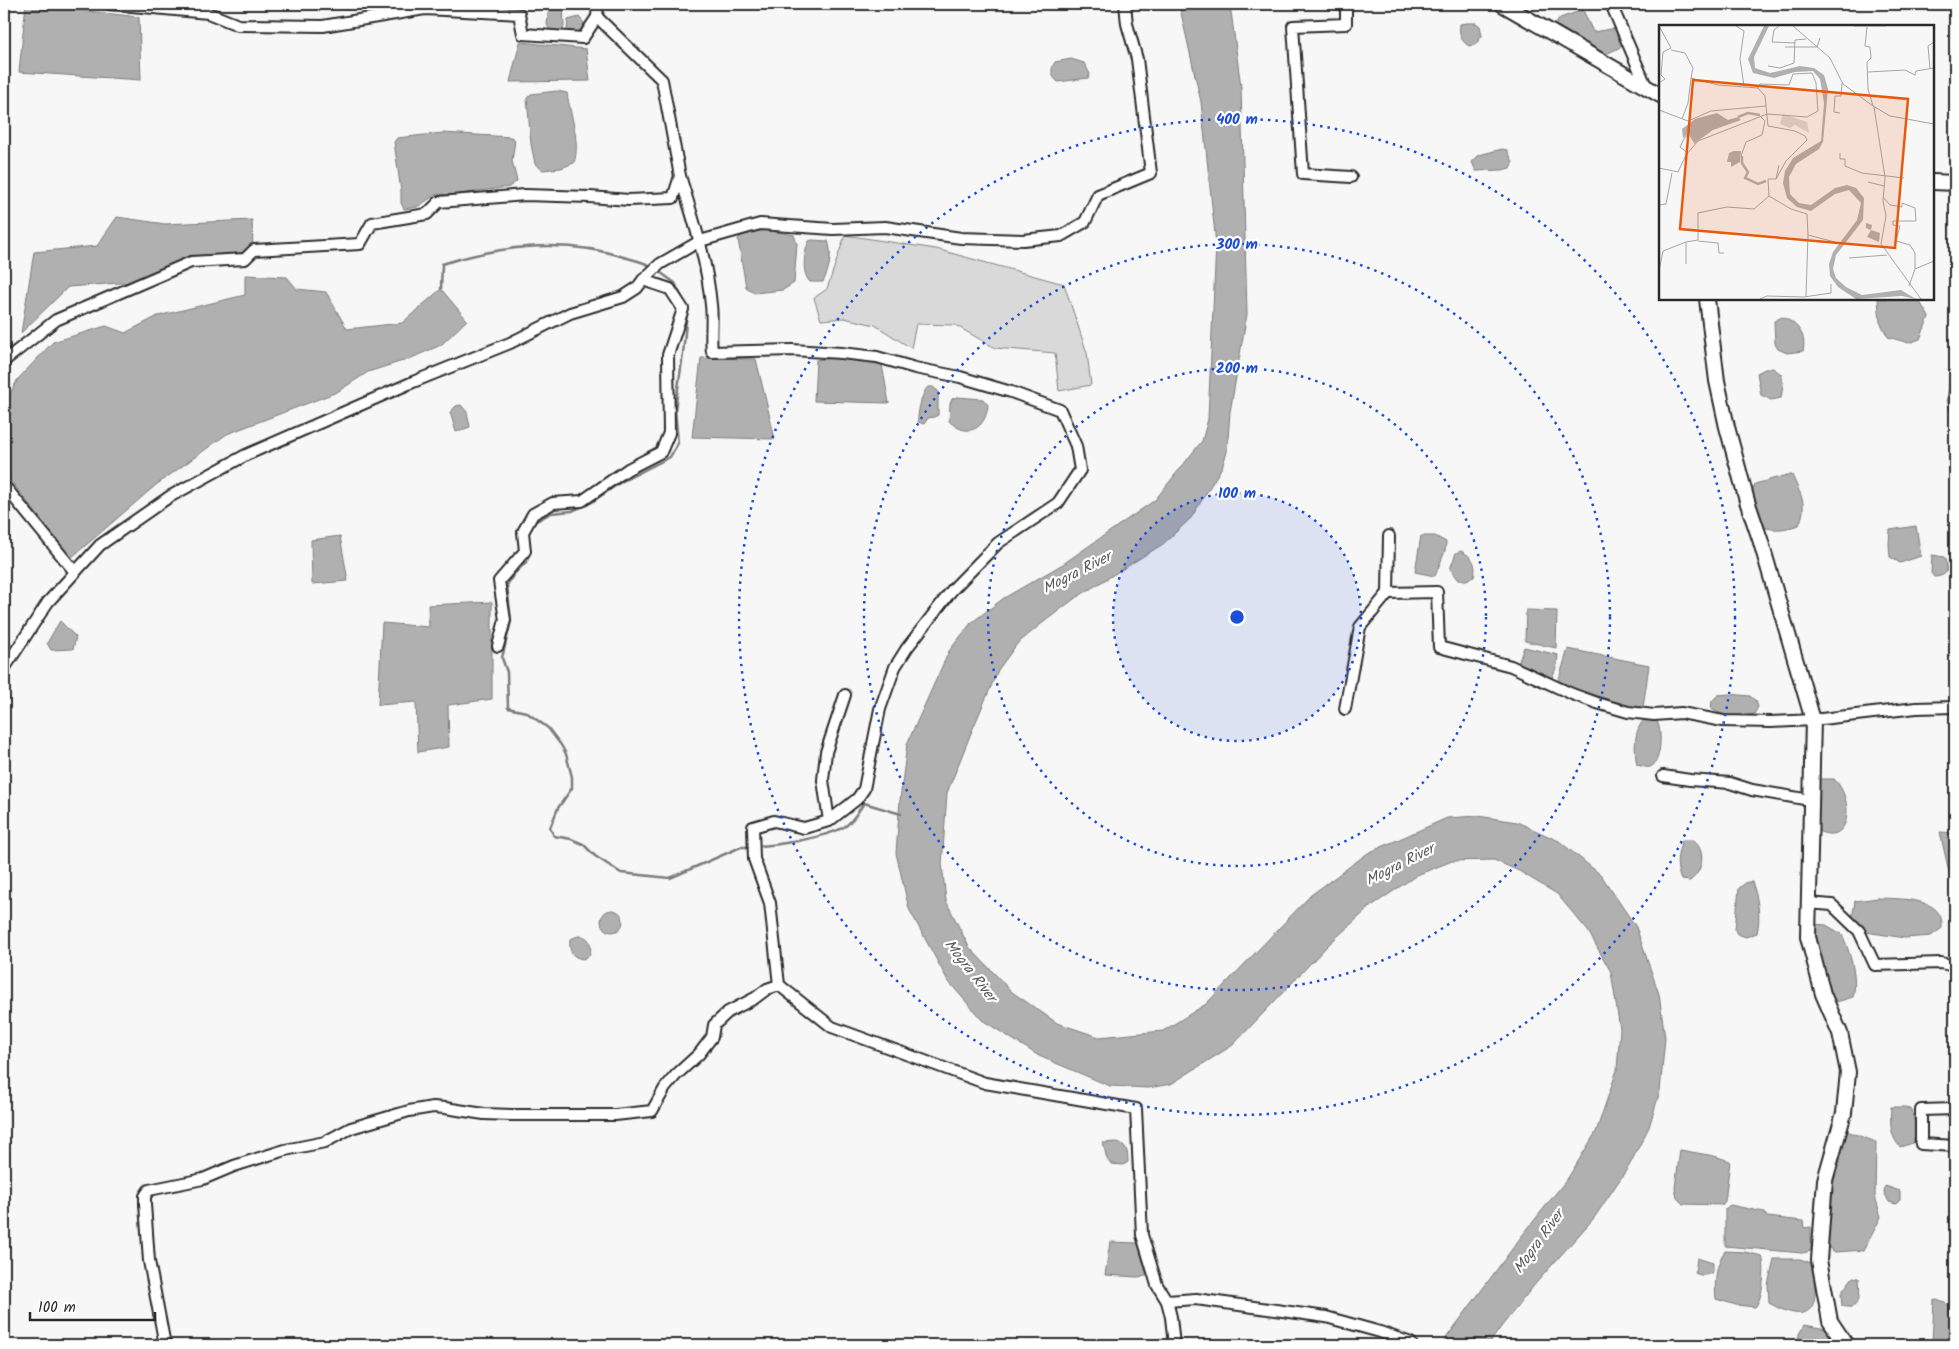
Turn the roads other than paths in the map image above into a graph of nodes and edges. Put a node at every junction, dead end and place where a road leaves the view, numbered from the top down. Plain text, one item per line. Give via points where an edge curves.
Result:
1 (110, 4) edge
2 (598, 4) edge
3 (1126, 4) edge
4 (1346, 4) edge
5 (1502, 4) edge
6 (1611, 4) edge
7 (468, 8) edge
8 (597, 17) junction
9 (1657, 94) edge
10 (680, 176) junction
11 (1351, 177) dead end
12 (1934, 182) edge
13 (1955, 184) edge
14 (700, 241) junction
15 (643, 280) junction
16 (1707, 300) edge
17 (4, 361) edge
18 (4, 492) edge
19 (1390, 536) dead end
20 (76, 572) junction
21 (1388, 593) junction
22 (498, 646) dead end
23 (4, 649) edge
24 (14, 654) junction
25 (4, 669) edge
26 (845, 695) dead end
27 (1955, 707) edge
28 (1345, 709) dead end
29 (1813, 720) junction
30 (1663, 776) dead end
31 (1810, 800) junction
32 (829, 821) junction
33 (1808, 903) junction
34 (1955, 966) edge
35 (779, 985) junction
36 (1955, 1109) edge
37 (1955, 1146) edge
38 (1167, 1301) junction
39 (1411, 1343) dead end
40 (165, 1345) edge
41 (1174, 1345) edge
42 (1846, 1345) edge

1 - 7 street via 208,13 238,25 323,26 425,9
2 - 8 street
3 - 14 street via 1127,24 1137,59 1151,173 1098,196 1085,222 1061,236 1023,240 961,238 885,227 760,224
4 - 11 street via 1346,24 1293,26 1303,174
5 - 9 street
6 - 9 street
7 - 8 street via 519,14 523,34 551,37 584,38
8 - 10 street via 662,80
10 - 14 street
10 - 17 street via 673,198 629,200 525,195 439,202 427,214 372,223 360,244 254,250 245,259 191,262 56,320
12 - 13 street
14 - 15 street via 660,264
14 - 32 street via 712,306 712,352 792,350 841,353 877,357 960,377 1060,410 1076,446 1080,470 1058,503 998,543 952,590 907,648 895,667 880,709 864,789 857,799
15 - 20 street via 623,297 570,313 510,343 246,455 169,497 100,545
15 - 22 street via 670,289 683,309 668,355 669,433 664,446 661,452 628,469 582,501 553,503 532,514 523,532 525,550 500,581 505,620
16 - 29 street via 1717,381 1727,427
18 - 20 street via 7,489
19 - 21 street
20 - 24 street via 48,602
21 - 28 street via 1360,627
21 - 29 street via 1437,592 1439,647 1510,666 1597,704 1628,712 1654,715 1681,713 1723,721
23 - 24 street
24 - 25 street
26 - 32 street via 826,752 823,780
27 - 29 street via 1916,708
29 - 31 street
30 - 31 street via 1730,783
31 - 33 street
32 - 35 street via 804,828 774,821 753,828 754,859 770,903
33 - 34 street via 1832,905 1859,931 1875,965 1941,963
33 - 42 street via 1808,937 1823,994 1840,1032 1848,1072 1844,1113 1825,1180 1819,1260 1830,1321
35 - 38 street via 832,1027 984,1083 1136,1109 1142,1235 1158,1285
35 - 40 street via 728,1012 714,1025 712,1037 676,1075 652,1111 615,1115 512,1115 433,1107 351,1128 325,1142 284,1150 203,1179 149,1190 145,1196 148,1262
36 - 37 street via 1921,1110 1921,1144
38 - 39 street via 1196,1299 1318,1316
38 - 41 street

